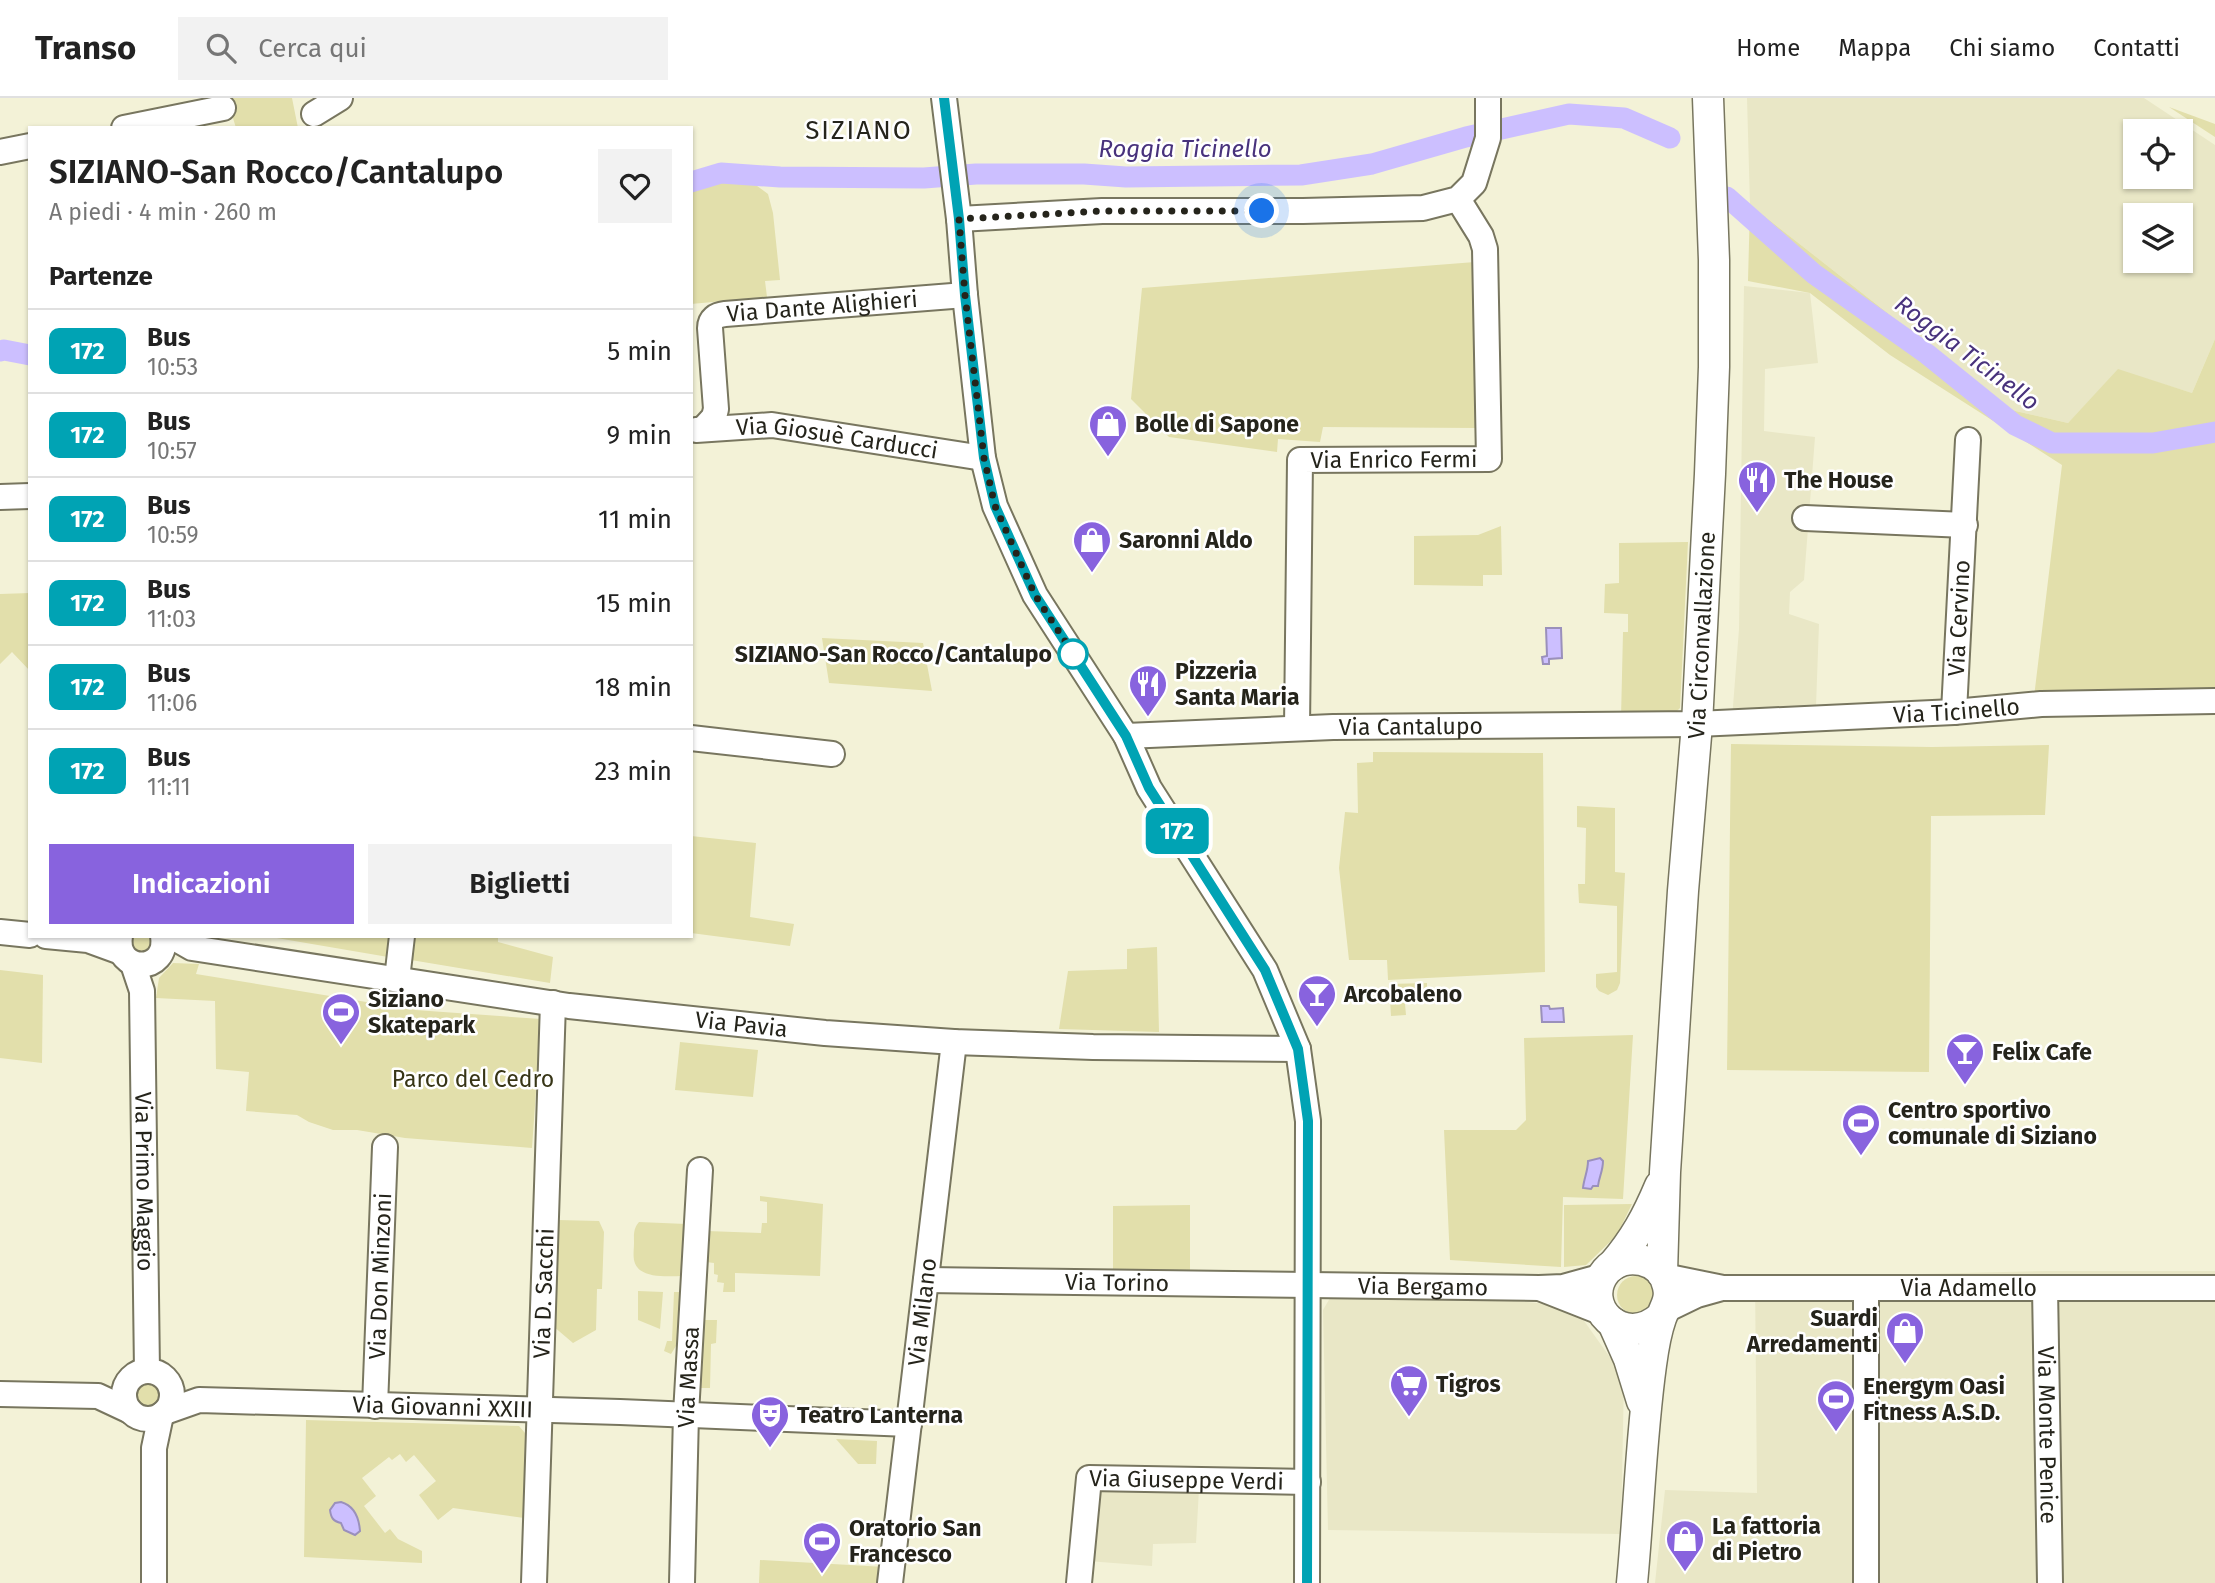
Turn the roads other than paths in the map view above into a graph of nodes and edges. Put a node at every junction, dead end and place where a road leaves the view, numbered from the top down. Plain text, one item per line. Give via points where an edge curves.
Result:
1 (340, 98) edge
2 (944, 98) edge
3 (1488, 98) edge
4 (1708, 98) edge
5 (223, 108) dead end
6 (314, 113) edge
7 (134, 126) edge
8 (28, 146) edge
9 (0, 152) edge
10 (1458, 199) junction
11 (959, 219) junction
12 (965, 295) junction
13 (697, 430) edge
14 (1968, 440) dead end
15 (984, 458) junction
16 (28, 496) edge
17 (0, 497) edge
18 (1805, 518) dead end
19 (1965, 525) junction
20 (2215, 701) edge
21 (1954, 712) junction
22 (1697, 724) junction
23 (1297, 728) junction
24 (1126, 736) junction
25 (693, 738) edge
26 (832, 754) dead end
27 (0, 932) edge
28 (28, 935) edge
29 (94, 938) edge
30 (402, 938) edge
31 (182, 942) edge
32 (141, 951) edge
33 (397, 979) junction
34 (553, 1003) junction
35 (954, 1042) junction
36 (1298, 1049) junction
37 (385, 1147) dead end
38 (700, 1170) dead end
39 (1665, 1172) junction
40 (1608, 1270) junction
41 (1663, 1275) junction
42 (926, 1280) junction
43 (1307, 1286) junction
44 (1539, 1288) junction
45 (1723, 1288) junction
46 (1866, 1288) junction
47 (2045, 1288) junction
48 (2215, 1288) edge
49 (1663, 1313) junction
50 (1608, 1318) junction
51 (136, 1377) junction
52 (170, 1384) junction
53 (0, 1394) edge
54 (98, 1396) junction
55 (199, 1400) junction
56 (376, 1406) junction
57 (541, 1409) junction
58 (149, 1414) junction
59 (686, 1414) junction
60 (1646, 1418) junction
61 (909, 1424) junction
62 (1308, 1482) junction
63 (154, 1583) edge
64 (534, 1583) edge
65 (682, 1583) edge
66 (890, 1583) edge
67 (1079, 1583) edge
68 (1307, 1583) edge
69 (1632, 1583) edge
70 (1866, 1583) edge
71 (2050, 1583) edge

1 - 6 street
2 - 11 street
3 - 10 street via 1488,138 1474,183
4 - 22 main road, Via Circonvallazione via 1714,260
5 - 7 street
8 - 9 street
10 - 11 street via 1423,208 1109,211
10 - 23 street, Via Enrico Fermi via 1485,250 1489,459 1300,460
11 - 12 street
12 - 13 street, Via Dante Alighieri via 715,317 710,328 716,409 714,417
12 - 15 street
13 - 15 street, Via Giosuè Carducci via 772,425
14 - 19 street, Via Cervino
15 - 24 street via 995,506 1035,595
16 - 17 street
18 - 19 street
19 - 21 street, Via Cervino
20 - 21 street, Via Ticinello via 2041,704
21 - 22 street, Via Ticinello
22 - 23 street, Via Cantalupo
22 - 39 main road, Via Circonvallazione
23 - 24 street, Via Cantalupo
24 - 36 street via 1149,788 1265,970
25 - 26 street
27 - 28 street
29 - 32 street
30 - 33 street
31 - 32 street, Via Pavia
31 - 33 street, Via Pavia
32 - 51 street, Via Primo Maggio
33 - 34 street, Via Pavia
34 - 35 street, Via Pavia
34 - 57 street, Via D. Sacchi
35 - 36 street, Via Pavia
35 - 42 street, Via Milano
36 - 43 street via 1308,1121
37 - 56 street, Via Don Minzoni
38 - 59 street, Via Massa
39 - 40 main road via 1632,1243
39 - 41 main road, Via Circonvallazione
40 - 41 main road via 1626,1259 1639,1259
40 - 44 street, Via Bergamo via 1563,1287
40 - 50 main road via 1598,1294
41 - 45 street
41 - 49 main road via 1669,1298
42 - 43 street, Via Torino
42 - 61 street, Via Milano
43 - 44 street, Via Bergamo
43 - 62 street
44 - 50 street, Via Bergamo
45 - 46 street, Via Adamello
45 - 49 street via 1697,1295
46 - 47 street, Via Adamello
46 - 70 street
47 - 48 street, Via Adamello
47 - 71 street, Via Monte Penice
49 - 50 main road via 1644,1328 1633,1330
49 - 60 main road via 1651,1363
50 - 60 main road via 1629,1359
51 - 52 street via 155,1372
51 - 54 street
51 - 58 street, Via Primo Maggio via 123,1396
52 - 55 street, Via Giovanni XXIII
52 - 58 street, Via Primo Maggio via 172,1397
53 - 54 street
54 - 58 street
55 - 56 street, Via Giovanni XXIII
55 - 58 street, Via Giovanni XXIII
56 - 57 street, Via Giovanni XXIII
57 - 59 street, Via Giovanni XXIII
57 - 64 street, Via D. Sacchi
58 - 63 street, Via Primo Maggio via 154,1448
59 - 61 street, Via Giovanni XXIII
59 - 65 street, Via Massa
60 - 69 main road
61 - 66 street, Via Milano
62 - 67 street, Via Giuseppe Verdi via 1088,1478
62 - 68 street

